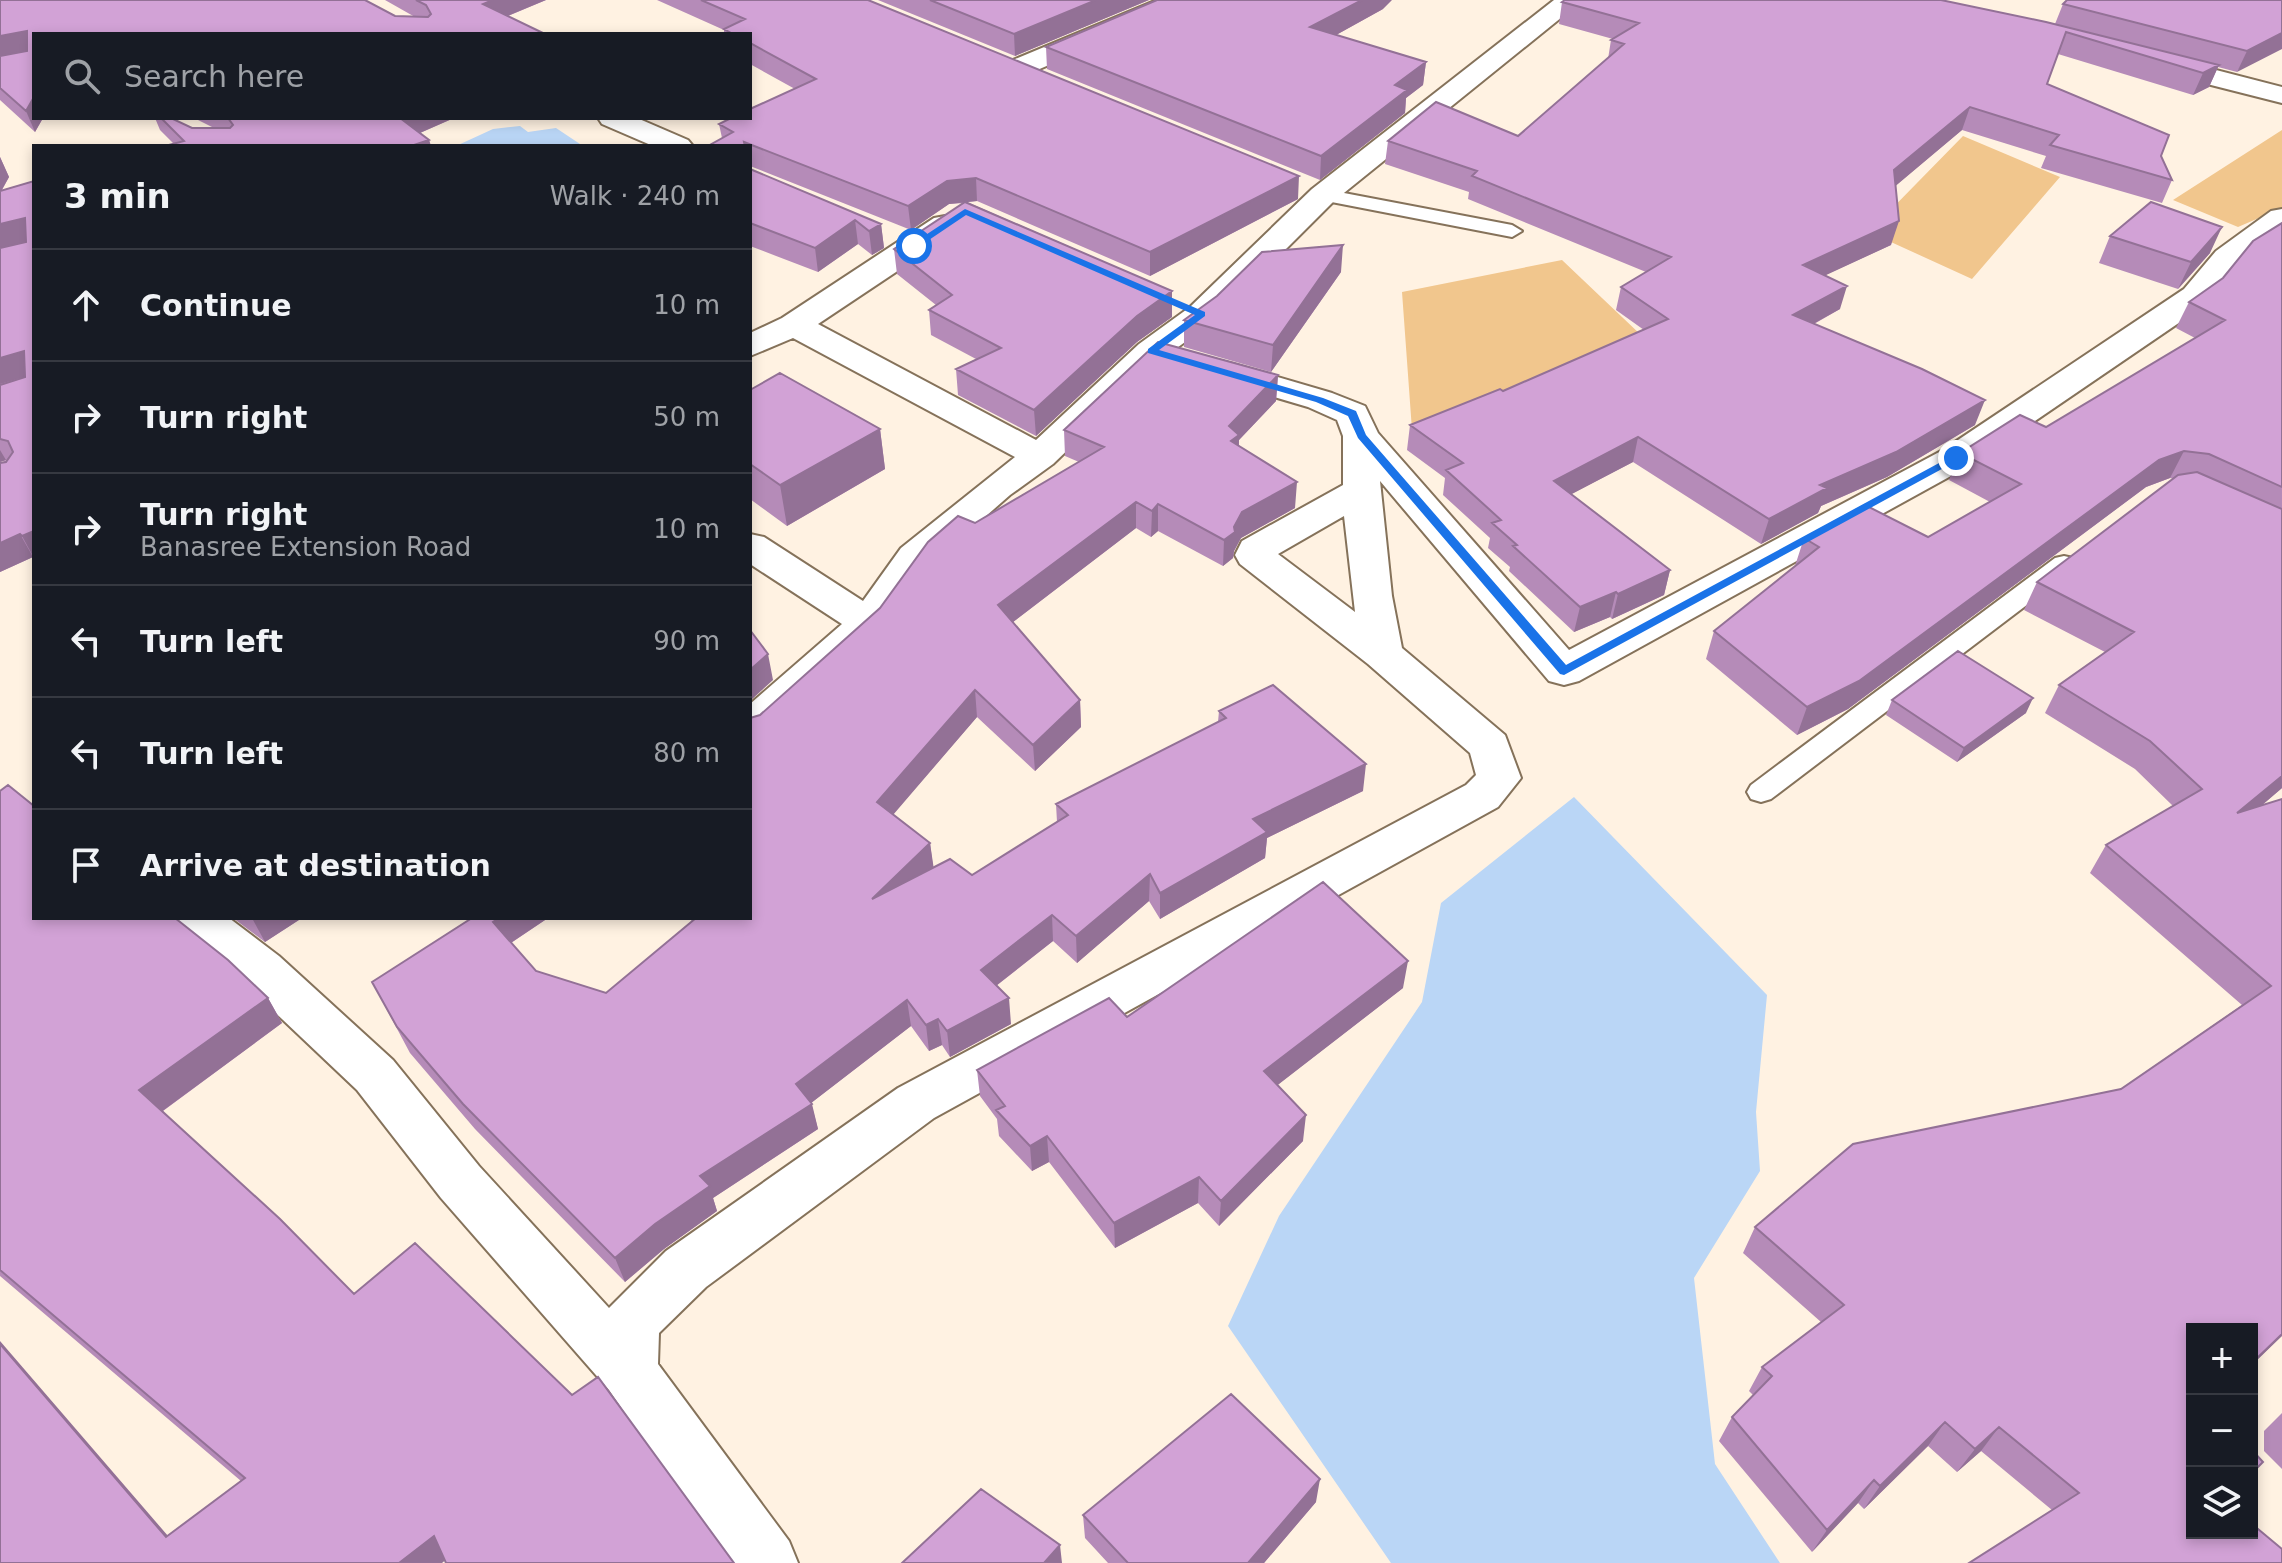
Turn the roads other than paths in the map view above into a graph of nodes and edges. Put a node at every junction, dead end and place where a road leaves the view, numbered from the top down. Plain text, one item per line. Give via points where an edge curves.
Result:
1 (1179, 0) edge
2 (1570, 0) edge
3 (2128, 56) edge
4 (990, 57) edge
5 (1018, 68) junction
6 (1047, 80) edge
7 (2282, 95) edge
8 (617, 120) edge
9 (673, 144) edge
10 (1294, 183) edge
11 (1323, 195) junction
12 (979, 218) edge
13 (2282, 218) edge
14 (1512, 231) dead end
15 (794, 325) junction
16 (752, 345) edge
17 (1151, 351) junction
18 (1361, 436) junction
19 (1040, 456) junction
20 (1362, 490) junction
21 (752, 547) edge
22 (2079, 553) edge
23 (868, 623) junction
24 (1383, 654) junction
25 (752, 726) edge
26 (1761, 792) dead end
27 (199, 920) edge
28 (629, 1371) junction
29 (767, 1563) edge

1 - 5 street
2 - 11 street
3 - 7 street
4 - 5 street
5 - 6 street
8 - 9 street
10 - 11 street
11 - 14 lane
11 - 17 street via 1188,308
12 - 15 street via 965,211 900,240
13 - 18 street via 2227,258 2196,296 1956,458 1564,671
15 - 16 street
15 - 19 street
17 - 18 street via 1320,400 1352,414
17 - 19 street
18 - 20 street
19 - 23 street via 915,557
20 - 24 street
20 - 24 street via 1254,555
21 - 23 street
22 - 26 lane
23 - 25 street
24 - 28 street via 1490,746 1499,778 1482,796 916,1103 686,1269 631,1322
27 - 28 street via 262,970 375,1075 460,1182
28 - 29 street

